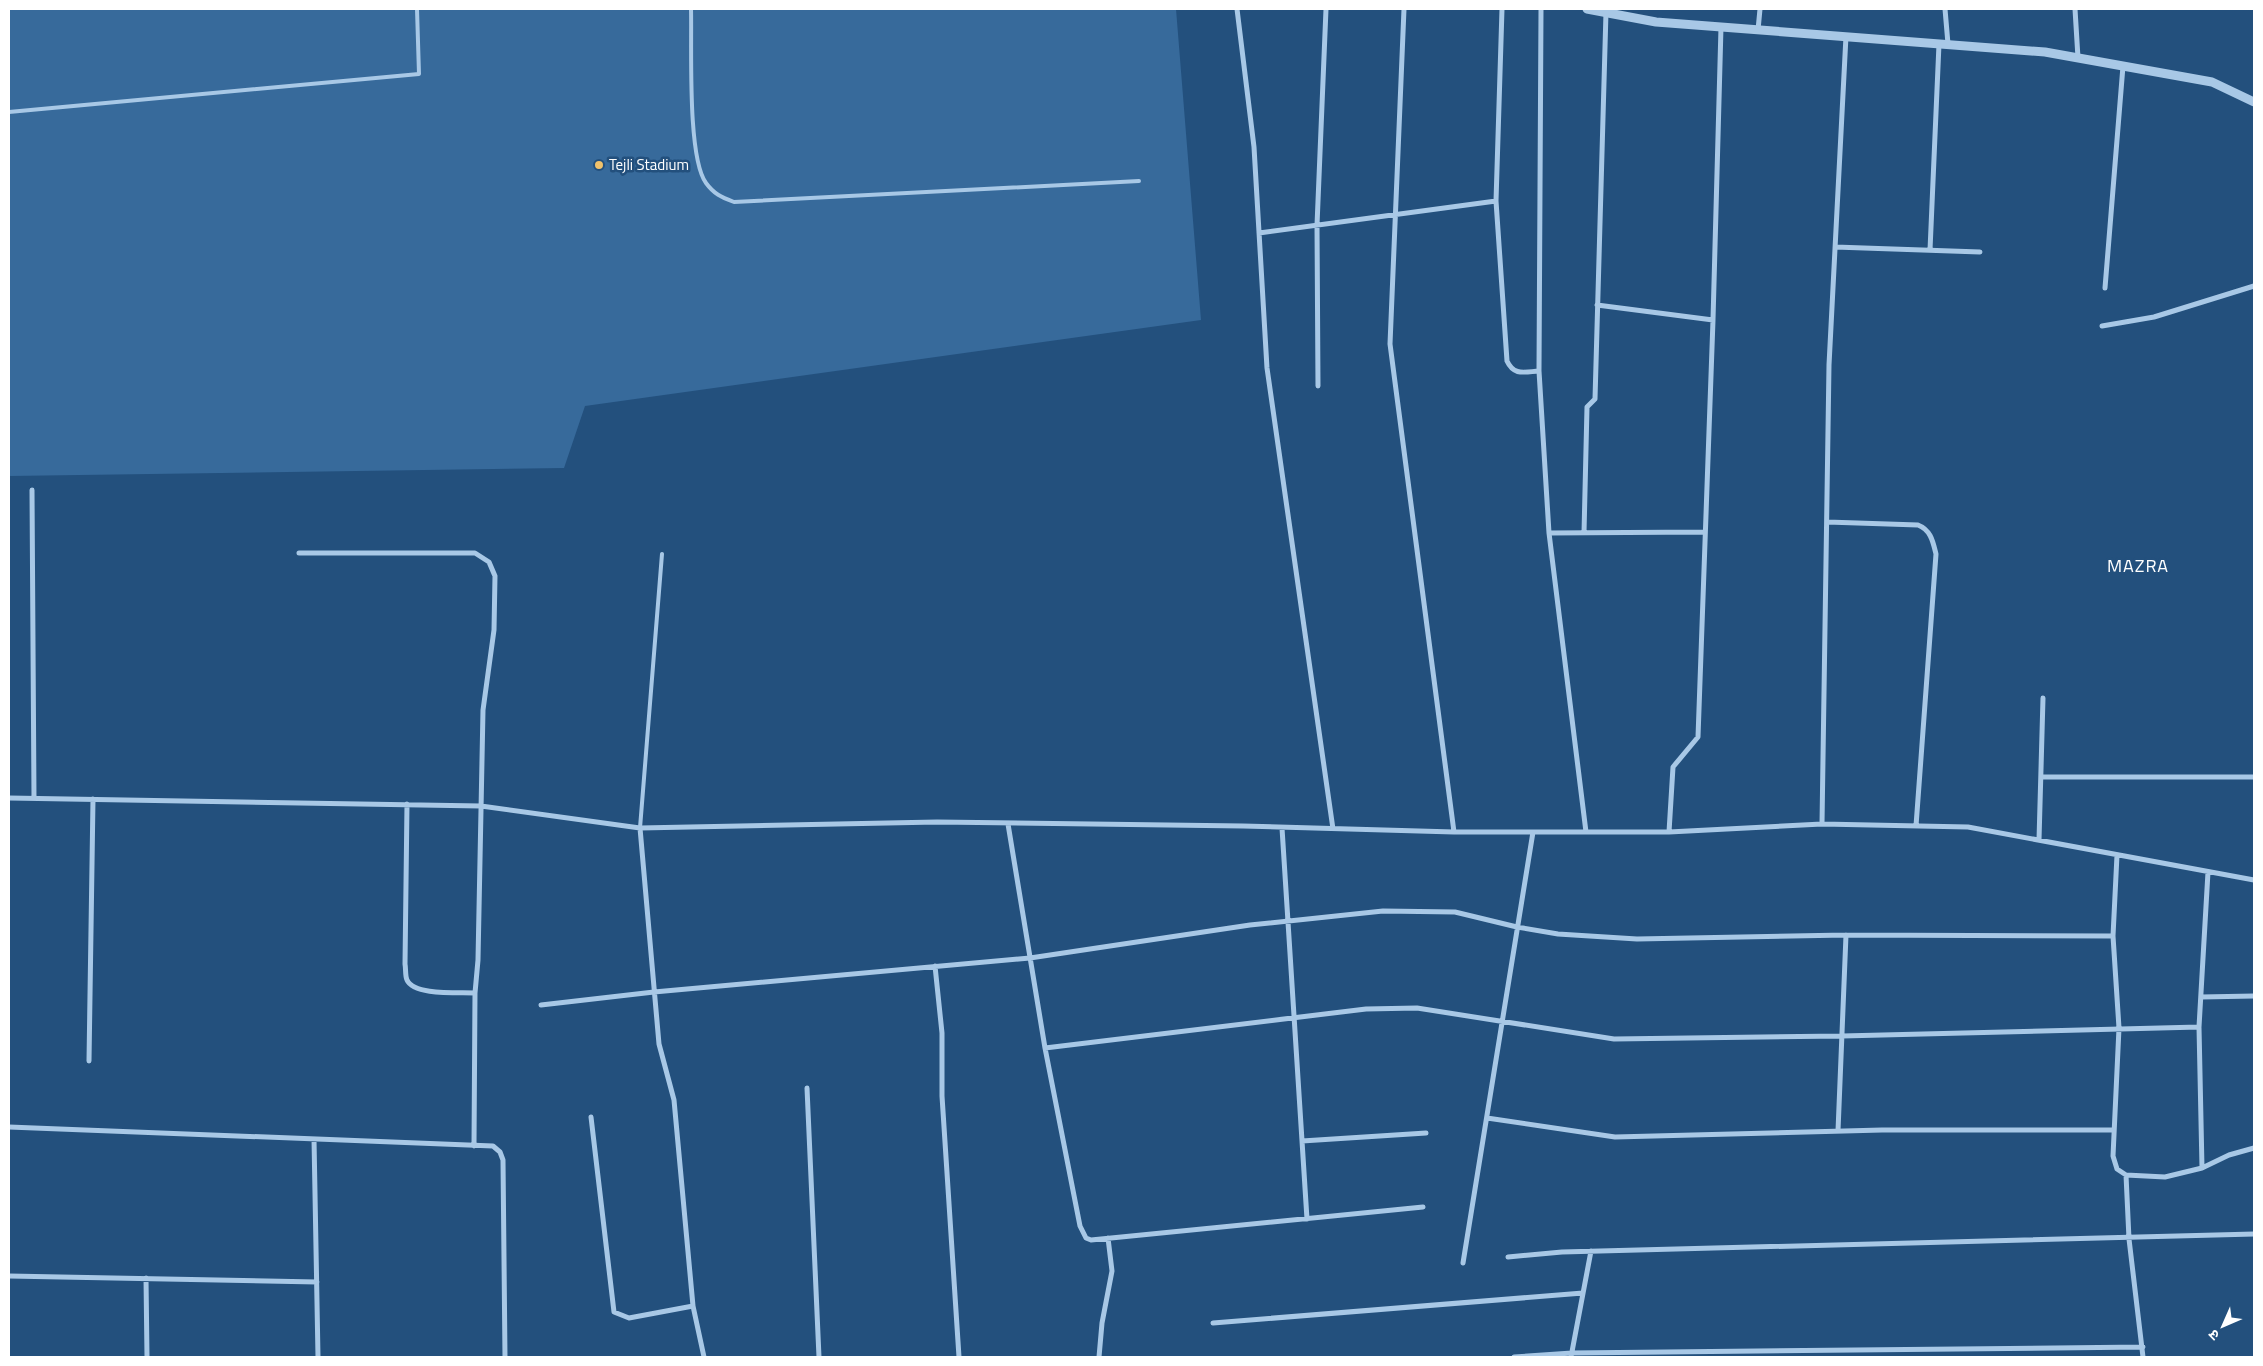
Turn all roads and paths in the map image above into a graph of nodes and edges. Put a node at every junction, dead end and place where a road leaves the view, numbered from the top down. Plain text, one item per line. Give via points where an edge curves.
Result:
1 (417, 9) edge
2 (691, 9) edge
3 (1237, 9) edge
4 (1326, 9) edge
5 (1404, 9) edge
6 (1502, 9) edge
7 (1541, 9) edge
8 (1587, 9) edge
9 (1760, 9) edge
10 (1945, 9) edge
11 (2075, 9) edge
12 (1610, 11) edge
13 (1721, 27) junction
14 (1758, 30) junction
15 (1846, 35) junction
16 (1944, 44) junction
17 (2078, 58) junction
18 (2123, 66) junction
19 (2254, 102) edge
20 (9, 112) edge
21 (1139, 181) dead end
22 (1496, 201) junction
23 (1396, 215) junction
24 (1317, 225) junction
25 (1259, 233) junction
26 (1835, 247) junction
27 (1930, 250) junction
28 (1980, 252) dead end
29 (2254, 286) edge
30 (2104, 288) dead end
31 (1597, 304) junction
32 (1713, 320) junction
33 (2102, 326) dead end
34 (1539, 371) junction
35 (1318, 386) dead end
36 (32, 490) dead end
37 (1827, 522) junction
38 (1705, 532) junction
39 (1550, 533) junction
40 (1584, 533) junction
41 (299, 553) dead end
42 (662, 554) dead end
43 (2043, 698) dead end
44 (2041, 777) junction
45 (2254, 777) edge
46 (9, 798) edge
47 (34, 798) junction
48 (93, 799) junction
49 (407, 804) junction
50 (481, 806) junction
51 (1008, 824) junction
52 (1822, 824) junction
53 (1916, 826) junction
54 (640, 828) junction
55 (1282, 828) junction
56 (1334, 829) junction
57 (1454, 832) junction
58 (1533, 832) junction
59 (1586, 832) junction
60 (1669, 832) junction
61 (2039, 840) junction
62 (2117, 855) junction
63 (2208, 872) junction
64 (2254, 880) edge
65 (1288, 921) junction
66 (1518, 927) junction
67 (1846, 934) junction
68 (2113, 936) junction
69 (1030, 958) junction
70 (935, 966) junction
71 (654, 992) junction
72 (475, 993) junction
73 (2254, 996) edge
74 (2201, 997) junction
75 (541, 1006) dead end
76 (1294, 1018) junction
77 (1502, 1022) junction
78 (2199, 1027) junction
79 (2119, 1028) junction
80 (1842, 1036) junction
81 (1045, 1048) junction
82 (88, 1061) dead end
83 (807, 1088) dead end
84 (591, 1117) dead end
85 (1487, 1118) junction
86 (9, 1127) edge
87 (2113, 1130) junction
88 (1838, 1131) junction
89 (1426, 1133) dead end
90 (314, 1139) junction
91 (1302, 1141) junction
92 (474, 1146) junction
93 (2254, 1148) edge
94 (2202, 1168) junction
95 (2126, 1175) junction
96 (1423, 1207) dead end
97 (1308, 1219) junction
98 (2254, 1234) edge
99 (1108, 1238) junction
100 (2129, 1239) junction
101 (1591, 1251) junction
102 (1508, 1257) dead end
103 (1463, 1263) dead end
104 (9, 1276) edge
105 (146, 1278) junction
106 (316, 1282) junction
107 (1583, 1293) junction
108 (693, 1306) junction
109 (1213, 1324) dead end
110 (2143, 1347) junction
111 (1572, 1355) edge
112 (146, 1357) edge
113 (318, 1357) edge
114 (505, 1357) edge
115 (704, 1357) edge
116 (819, 1357) edge
117 (959, 1357) edge
118 (1099, 1357) edge
119 (1514, 1357) edge
120 (2143, 1357) edge

1 - 20 lane via 419,74
2 - 21 lane via 694,140 704,182 716,196 734,202
3 - 25 street via 1254,148
4 - 24 street
5 - 23 street
6 - 22 street
7 - 34 street
8 - 12 street
9 - 14 street
10 - 16 street
11 - 17 street
12 - 13 street via 1656,22
12 - 31 street
13 - 14 street
13 - 32 street
14 - 15 street
15 - 16 street
15 - 26 street
16 - 17 street via 2045,52
16 - 27 street
17 - 18 street
18 - 19 street via 2212,82
18 - 30 street
22 - 23 street
22 - 34 street via 1507,360 1511,369 1518,373
23 - 24 street
23 - 57 street via 1390,344
24 - 25 street
24 - 35 street
25 - 56 street via 1267,368
26 - 27 street
26 - 37 street via 1829,365
27 - 28 street
29 - 33 street via 2154,317
31 - 32 street
31 - 40 street via 1595,399 1587,406
32 - 38 street
34 - 39 street
36 - 47 street
37 - 52 street
37 - 53 street via 1918,524 1932,537 1936,554
38 - 40 street
38 - 60 street via 1698,737 1673,767
39 - 40 street
39 - 59 street
41 - 50 street via 475,553 489,562 495,576 494,630 483,710
42 - 54 lane
43 - 44 street
44 - 45 street
44 - 61 street
46 - 47 street
47 - 48 street
48 - 49 street
48 - 82 street
49 - 50 street
49 - 72 street via 407,980 422,991
50 - 54 street
50 - 72 street
51 - 54 street via 937,822
51 - 55 street
51 - 69 street
52 - 53 street
52 - 60 street
53 - 61 street via 1968,827
54 - 71 street
55 - 56 street
55 - 65 street
56 - 57 street
57 - 58 street
58 - 59 street
58 - 66 street
59 - 60 street
61 - 62 street
62 - 63 street
62 - 68 street
63 - 64 street
63 - 74 street
65 - 66 street via 1383,911 1455,912
65 - 69 street
65 - 76 street
66 - 67 street via 1558,934 1637,939
66 - 77 street
67 - 68 street
67 - 80 street
68 - 79 street
69 - 70 street
69 - 81 street
70 - 71 street
70 - 117 street via 942,1033 942,1096
71 - 75 street
71 - 108 street via 659,1044 674,1100
72 - 92 street
73 - 74 street
74 - 78 street
76 - 77 street via 1366,1009 1417,1008
76 - 81 street
76 - 91 street
77 - 80 street via 1614,1039
77 - 85 street
78 - 79 street
78 - 94 street
79 - 80 street
79 - 87 street
80 - 88 street
81 - 99 street via 1081,1231 1091,1240
83 - 116 street
84 - 108 street via 614,1312 629,1318
85 - 88 street via 1615,1137
85 - 103 street
86 - 90 street
87 - 88 street
87 - 95 street via 2114,1163
89 - 91 street
90 - 92 street
90 - 106 street
91 - 97 street
92 - 114 street via 493,1146 503,1160
93 - 94 street
94 - 95 street via 2165,1177
95 - 100 street
96 - 97 street
97 - 99 street
98 - 100 street
99 - 118 street via 1112,1270
100 - 101 street
100 - 110 street
101 - 102 street
101 - 107 street
104 - 105 street
105 - 106 street
105 - 112 street
106 - 113 street
107 - 109 street
107 - 111 street
108 - 115 street
110 - 111 street
110 - 120 street
111 - 119 street

